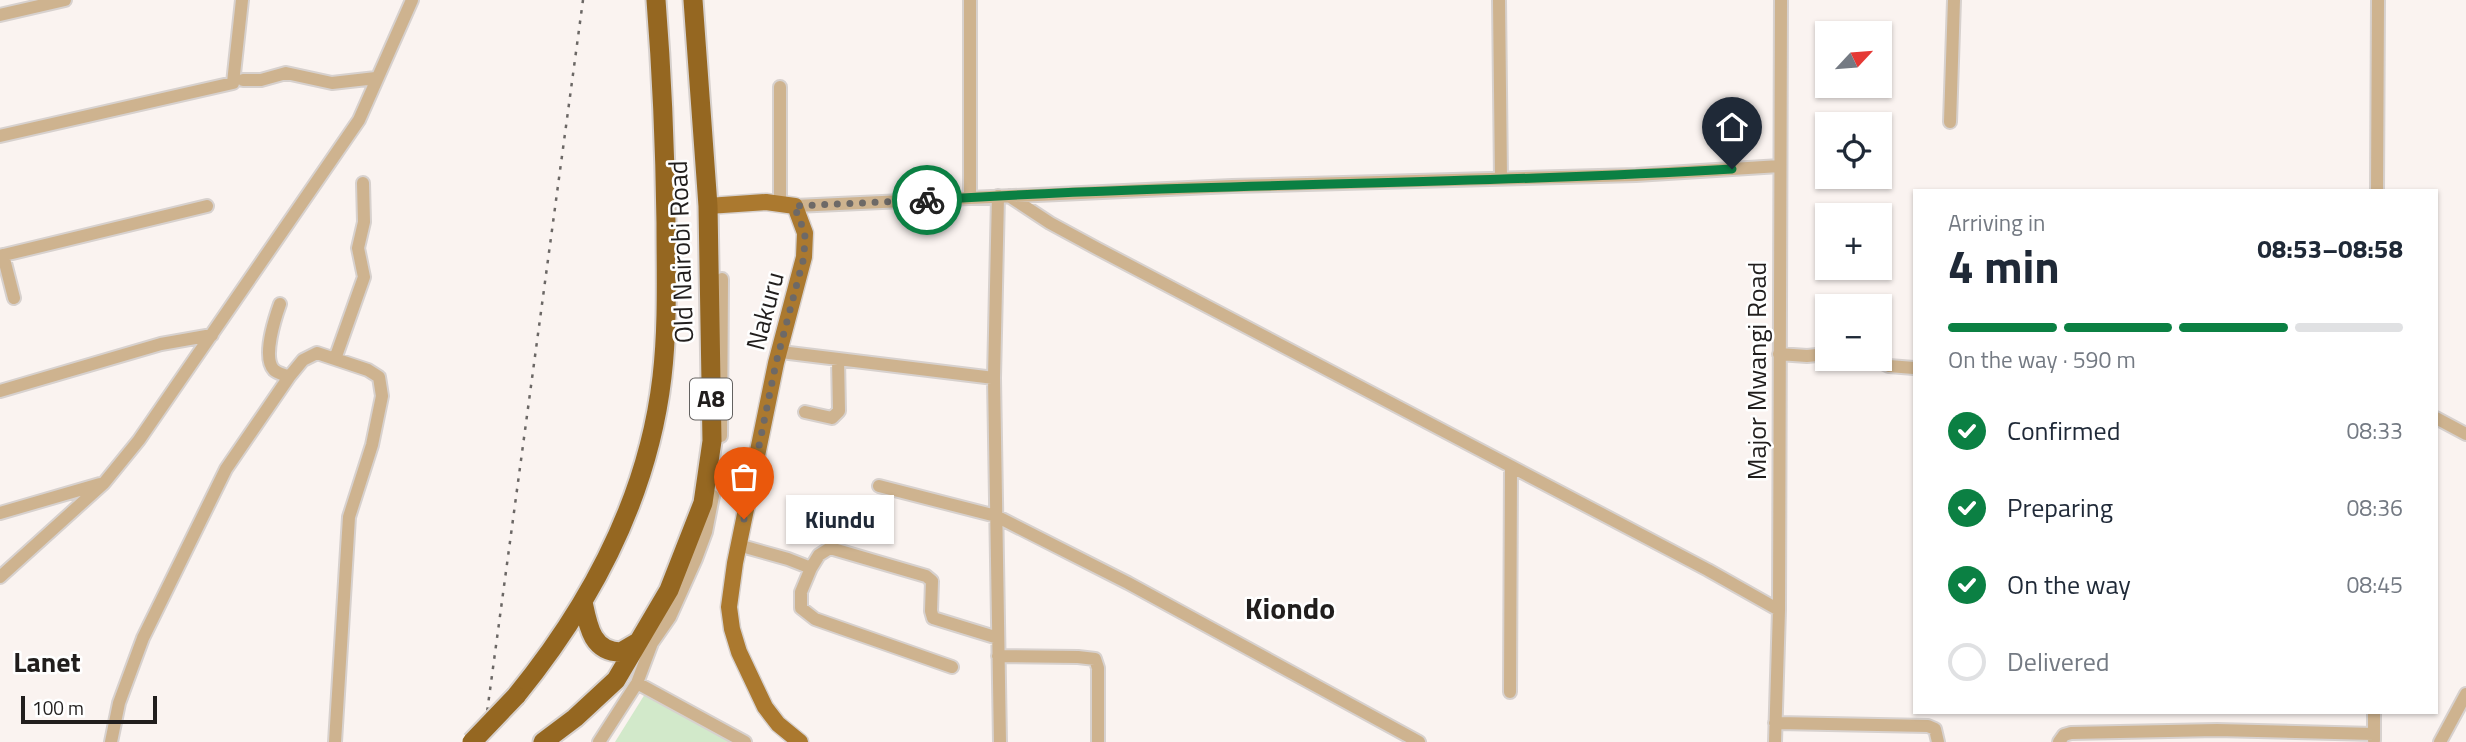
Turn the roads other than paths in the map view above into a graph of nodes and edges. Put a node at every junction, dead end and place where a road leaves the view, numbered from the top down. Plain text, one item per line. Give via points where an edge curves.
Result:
1 (65, 0) edge
2 (242, 0) edge
3 (412, 0) edge
4 (656, 0) edge
5 (693, 0) edge
6 (970, 0) edge
7 (1499, 0) edge
8 (1781, 0) edge
9 (1954, 0) edge
10 (2378, 0) edge
11 (0, 15) edge
12 (376, 78) junction
13 (243, 80) dead end
14 (780, 87) dead end
15 (1950, 122) dead end
16 (0, 136) edge
17 (1780, 166) junction
18 (1501, 179) junction
19 (363, 183) dead end
20 (2377, 189) edge
21 (1003, 196) junction
22 (970, 197) junction
23 (788, 205) junction
24 (207, 206) dead end
25 (708, 206) junction
26 (1, 256) edge
27 (722, 279) dead end
28 (14, 298) dead end
29 (280, 304) dead end
30 (212, 335) junction
31 (781, 352) junction
32 (1779, 354) junction
33 (1815, 355) edge
34 (335, 359) junction
35 (838, 359) junction
36 (1892, 366) edge
37 (1913, 368) edge
38 (289, 377) junction
39 (994, 378) junction
40 (0, 391) edge
41 (804, 412) dead end
42 (2438, 419) edge
43 (2466, 434) edge
44 (1511, 467) junction
45 (104, 483) junction
46 (879, 486) dead end
47 (0, 513) edge
48 (996, 516) junction
49 (738, 545) junction
50 (810, 568) junction
51 (0, 578) edge
52 (583, 603) junction
53 (1779, 610) junction
54 (998, 638) junction
55 (638, 642) junction
56 (998, 656) junction
57 (952, 667) dead end
58 (637, 683) junction
59 (1510, 692) dead end
60 (2466, 694) edge
61 (2374, 714) edge
62 (1775, 723) junction
63 (2166, 736) edge
64 (2217, 736) edge
65 (2318, 737) edge
66 (2374, 738) edge
67 (111, 742) edge
68 (335, 742) edge
69 (472, 742) edge
70 (543, 742) edge
71 (599, 742) edge
72 (745, 742) edge
73 (800, 742) edge
74 (1000, 742) edge
75 (1098, 742) edge
76 (1419, 742) edge
77 (1774, 742) edge
78 (1938, 742) edge
79 (2059, 742) edge
80 (2440, 742) edge

1 - 11 street
2 - 16 street via 233,83
3 - 12 street
4 - 52 highway, Old Nairobi Road / A8 via 664,109 667,315 662,379 651,437 628,510
5 - 25 highway, Old Nairobi Road / A8
6 - 22 street
7 - 18 street
8 - 17 street, Major Mwangi Road
9 - 15 street
10 - 20 street
12 - 13 street via 332,83 286,73
12 - 30 street via 359,120
14 - 23 street
17 - 18 street
17 - 32 street, Major Mwangi Road
18 - 21 street
19 - 34 street via 364,222 358,248 364,277
21 - 22 street
21 - 39 street
21 - 44 street
22 - 23 street
23 - 25 main road
23 - 31 main road, Nakuru via 805,233 804,257
24 - 26 street
25 - 55 highway, Old Nairobi Road / A8 via 712,441 708,476 677,573
26 - 28 street
27 - 58 street via 720,441 706,532
29 - 38 street via 268,360 274,370
30 - 40 street via 161,344
30 - 45 street
31 - 35 street
31 - 49 main road, Nakuru
32 - 33 street
32 - 53 street, Major Mwangi Road
34 - 38 street via 317,353 303,360
34 - 68 street via 379,377 383,396 349,517
35 - 39 street
35 - 41 street via 839,411 832,418
36 - 37 street
38 - 67 street via 226,469 198,524 143,638 119,703
39 - 48 street
42 - 43 street
44 - 53 street
44 - 59 street
45 - 47 street
45 - 51 street
46 - 48 street
48 - 54 street
48 - 76 street
49 - 50 street
49 - 73 main road, Nakuru via 729,607 739,652 765,707
50 - 54 street via 830,548 926,576 932,581 933,618
50 - 57 street via 801,592 801,608 815,619
52 - 55 highway via 593,639 603,649 621,652
52 - 69 highway, Old Nairobi Road / A8, bridge via 516,696
53 - 62 street, Major Mwangi Road
54 - 56 street
55 - 70 highway, Old Nairobi Road / A8 via 616,680
56 - 74 street
56 - 75 street via 1095,659
58 - 71 street
58 - 72 street
60 - 80 street
61 - 66 street
62 - 77 street, Major Mwangi Road
62 - 78 street via 1928,726 1936,729
63 - 64 street
63 - 79 street via 2071,733
64 - 65 street
65 - 66 street

